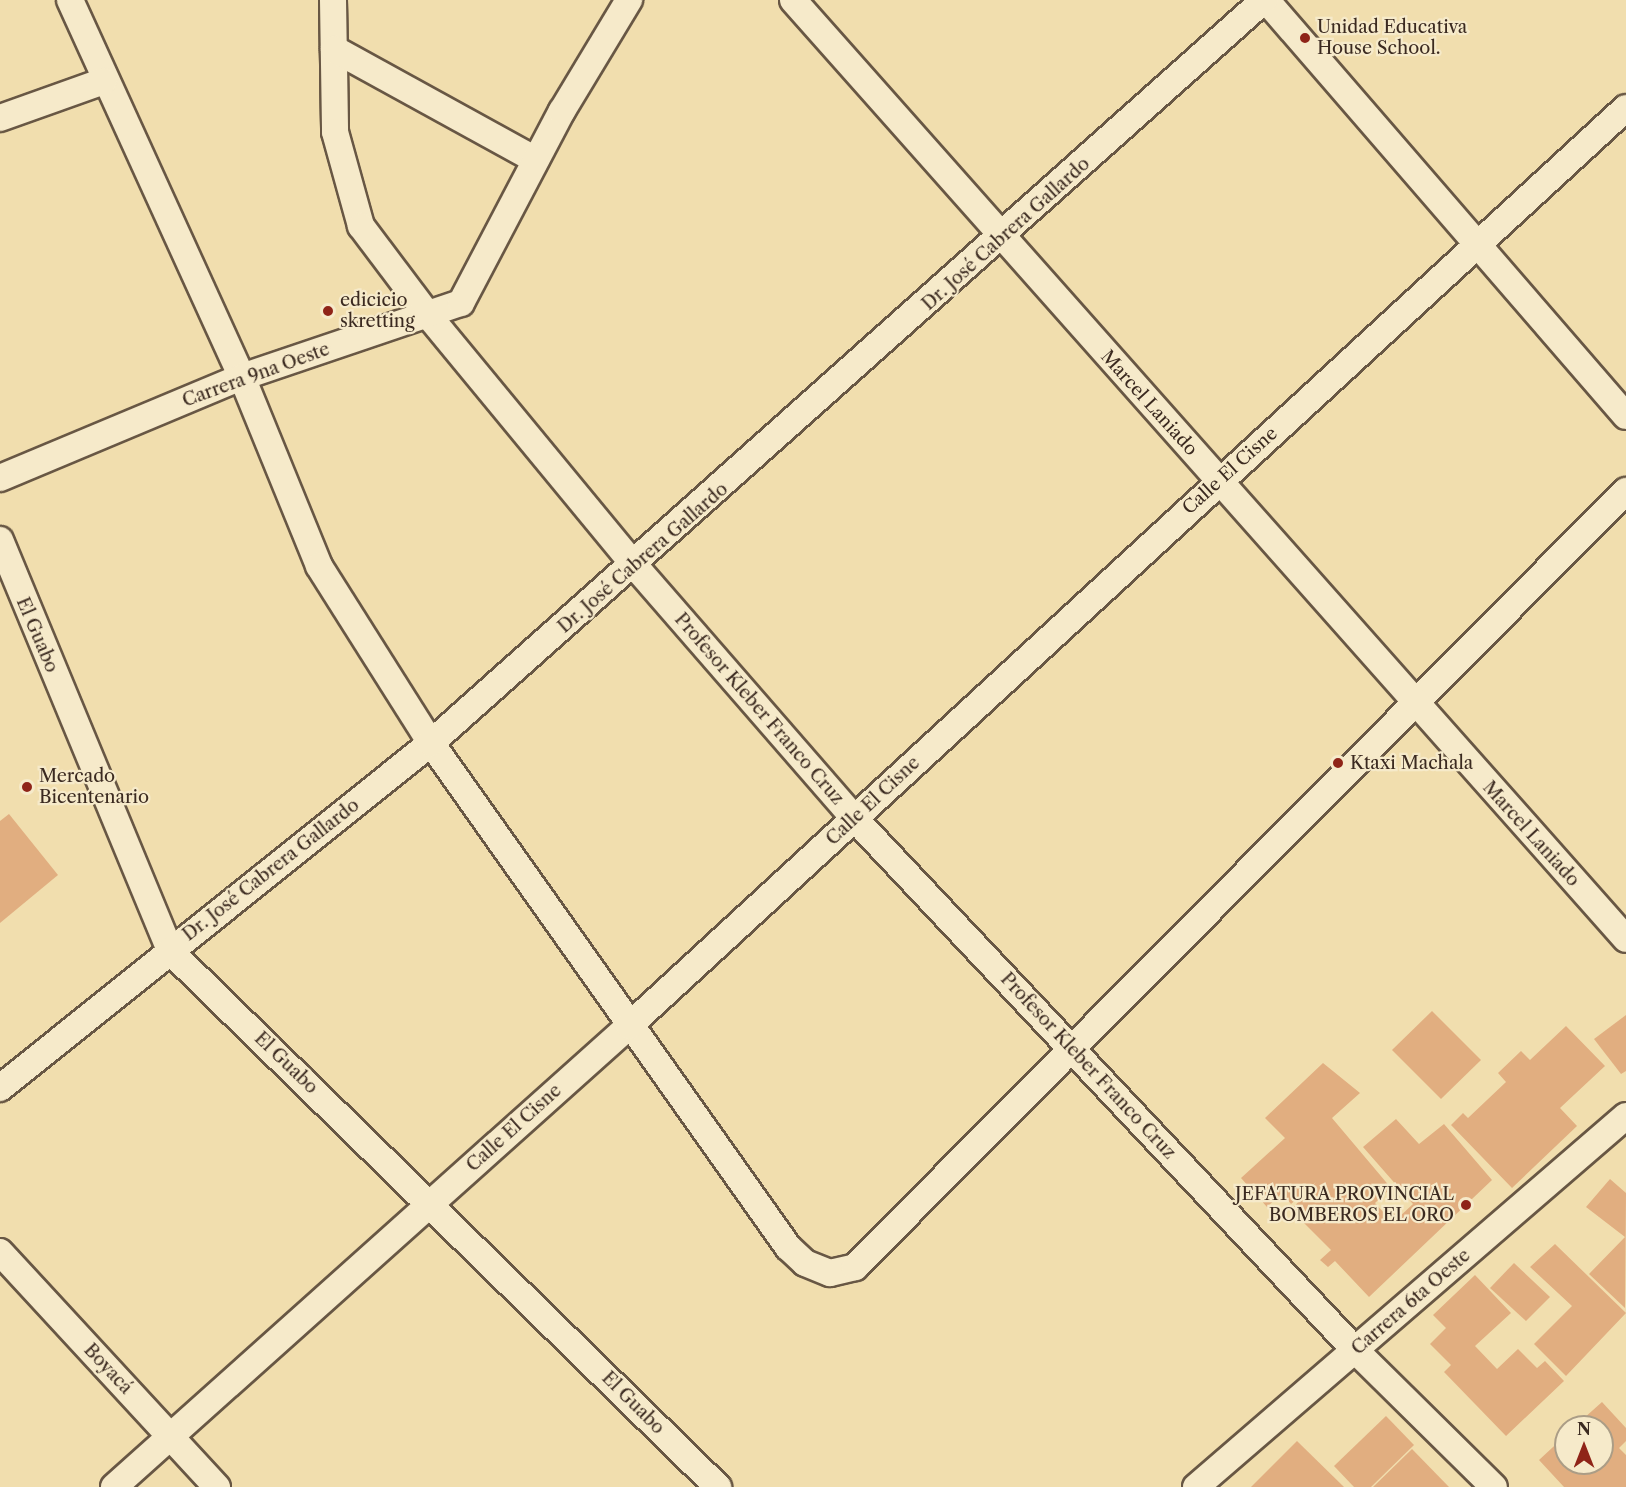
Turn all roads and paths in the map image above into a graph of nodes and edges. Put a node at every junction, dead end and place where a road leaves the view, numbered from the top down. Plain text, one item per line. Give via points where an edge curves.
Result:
1 (70, 0) edge
2 (333, 0) edge
3 (629, 0) edge
4 (793, 0) edge
5 (1265, 0) edge
6 (334, 48) junction
7 (104, 81) junction
8 (1626, 108) edge
9 (0, 118) edge
10 (536, 160) junction
11 (1000, 239) junction
12 (1478, 248) junction
13 (428, 315) junction
14 (242, 377) junction
15 (1626, 416) edge
16 (0, 478) edge
17 (1220, 480) junction
18 (1626, 491) edge
19 (0, 540) edge
20 (635, 566) junction
21 (1415, 704) junction
22 (431, 743) junction
23 (855, 819) junction
24 (1626, 939) edge
25 (170, 951) junction
26 (629, 1026) junction
27 (1070, 1047) junction
28 (0, 1088) edge
29 (1626, 1116) edge
30 (431, 1203) junction
31 (0, 1252) edge
32 (1355, 1350) junction
33 (169, 1436) junction
34 (114, 1487) edge
35 (216, 1487) edge
36 (718, 1487) edge
37 (1196, 1487) edge
38 (1494, 1487) edge

1 - 7 street
2 - 6 street, Profesor Kleber Franco Cruz
3 - 10 street, Carrera 9na Oeste
4 - 11 street, Marcel Laniado
5 - 11 street, Dr. José Cabrera Gallardo
5 - 12 street
6 - 10 street
6 - 13 street, Profesor Kleber Franco Cruz via 335,132 361,226
7 - 9 street
7 - 14 street
8 - 12 street, Calle El Cisne
10 - 13 street, Carrera 9na Oeste via 461,303
11 - 17 street, Marcel Laniado
11 - 20 street, Dr. José Cabrera Gallardo
12 - 15 street
12 - 17 street, Calle El Cisne
13 - 14 street, Carrera 9na Oeste
13 - 20 street, Profesor Kleber Franco Cruz
14 - 16 street, Carrera 9na Oeste
14 - 22 street via 319,566
17 - 21 street, Marcel Laniado via 1267,541
17 - 23 street, Calle El Cisne
18 - 21 street
19 - 25 street, El Guabo
20 - 22 street, Dr. José Cabrera Gallardo
20 - 23 street, Profesor Kleber Franco Cruz
21 - 24 street, Marcel Laniado
21 - 27 street
22 - 25 street, Dr. José Cabrera Gallardo
22 - 26 street
23 - 26 street, Calle El Cisne
23 - 27 street, Profesor Kleber Franco Cruz
25 - 28 street, Dr. José Cabrera Gallardo
25 - 30 street, El Guabo
26 - 27 street via 788,1247 805,1263 830,1273 855,1267
26 - 30 street, Calle El Cisne
27 - 32 street, Profesor Kleber Franco Cruz
29 - 32 street, Carrera 6ta Oeste
30 - 33 street, Calle El Cisne
30 - 36 street, El Guabo
31 - 33 street, Boyacá
32 - 37 street, Carrera 6ta Oeste
32 - 38 street, Profesor Kleber Franco Cruz
33 - 34 street, Calle El Cisne
33 - 35 street, Boyacá

